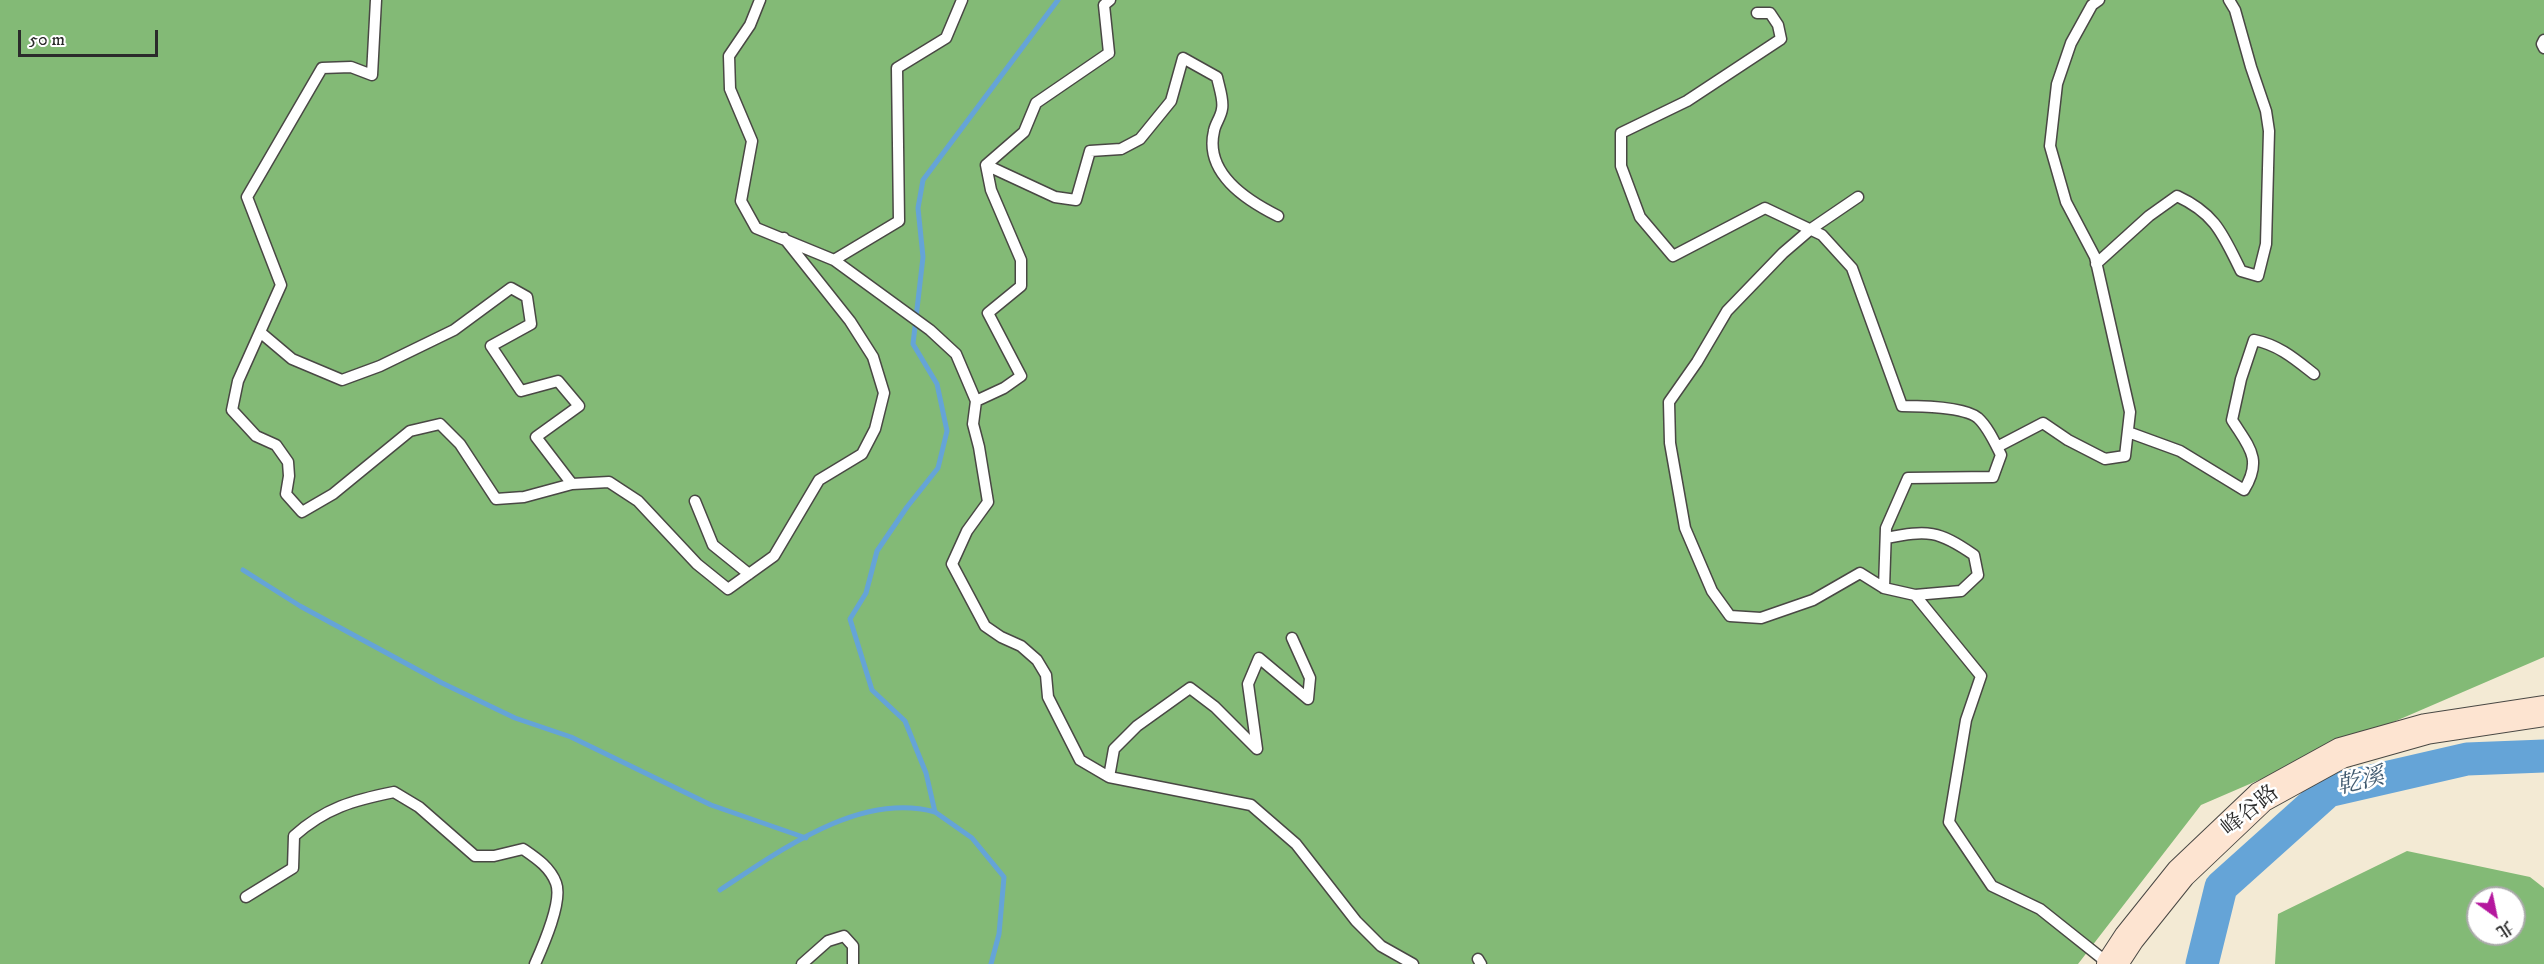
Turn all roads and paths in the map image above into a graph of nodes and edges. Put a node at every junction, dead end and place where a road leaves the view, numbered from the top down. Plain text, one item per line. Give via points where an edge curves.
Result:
1 (376, 0) edge
2 (760, 0) edge
3 (962, 0) edge
4 (1110, 0) edge
5 (2099, 0) edge
6 (2229, 0) edge
7 (1757, 13) dead end
8 (2544, 40) edge
9 (2544, 48) edge
10 (986, 165) junction
11 (1858, 197) dead end
12 (1278, 216) dead end
13 (1811, 229) junction
14 (784, 238) junction
15 (834, 260) junction
16 (2097, 264) junction
17 (260, 332) junction
18 (2314, 374) dead end
19 (976, 401) junction
20 (2128, 432) junction
21 (1997, 447) junction
22 (573, 484) junction
23 (695, 501) dead end
24 (1886, 538) junction
25 (749, 574) junction
26 (1884, 588) junction
27 (1915, 595) junction
28 (1292, 638) dead end
29 (2544, 711) edge
30 (1109, 777) junction
31 (246, 897) dead end
32 (535, 964) edge
33 (802, 964) edge
34 (853, 964) edge
35 (1413, 964) edge
36 (2110, 964) edge

1 - 17 lane via 372,75 351,67 322,68 248,197 281,285
2 - 14 lane via 750,25 729,56 730,89 752,141 741,201 756,228
3 - 15 lane via 946,38 897,68 899,222
4 - 10 lane via 1104,5 1110,53 1036,103 1024,132
5 - 16 lane via 2092,5 2071,43 2057,84 2050,146 2066,202
6 - 16 lane via 2269,131 2266,244 2258,276 2241,271 2219,228 2198,206 2177,196
7 - 13 lane via 1770,13 1781,39 1687,101 1620,133 1621,166 1640,216 1673,256 1765,208
8 - 9 lane
10 - 12 lane via 1055,197 1076,200 1090,151 1121,149 1140,139 1171,101 1183,58 1217,78 1222,108 1213,132 1215,160 1228,183 1254,204
10 - 19 lane via 991,190 1021,260 1021,286 988,313 1021,376
11 - 13 lane
13 - 21 lane via 1822,234 1852,268 1902,406 1977,417
13 - 26 lane via 1727,311 1669,402 1670,443 1685,528 1712,591 1731,616 1761,618 1813,600 1860,573
14 - 15 lane
14 - 25 lane via 850,321 873,357 884,393 875,429 862,454 819,480 774,556
15 - 19 lane via 926,327 956,354
16 - 20 lane via 2130,412
17 - 22 lane via 238,381 232,410 256,436 276,444 288,462 286,494 302,512 333,494 410,431 440,424 460,444 496,499 524,498
17 - 22 lane via 292,358 342,380 454,330 511,288 527,297 531,324 491,346 521,391 558,381 579,406 536,437
18 - 20 lane via 2286,352 2254,340 2232,420 2252,453 2254,474 2244,490 2180,451
19 - 30 lane via 973,424 988,502 967,531 952,564 985,626 1037,660 1046,675 1048,696 1080,760
20 - 21 lane via 2125,456 2105,459 2043,423
21 - 24 lane via 2001,455 1993,477 1908,478 1886,528
22 - 25 lane via 609,482 638,501 697,564 728,589
23 - 25 lane via 713,545
24 - 26 lane
24 - 27 lane via 1922,531 1950,538 1974,555 1978,575 1961,591
26 - 27 lane
27 - 36 lane via 1981,676 1966,720 1949,822 1992,886 2040,909
28 - 30 lane via 1310,678 1308,699 1259,658 1248,684 1257,749 1190,688 1137,726 1114,749
29 - 36 street, 峰谷路 via 2426,729 2341,753 2261,797 2181,873
30 - 35 lane via 1251,805 1296,844 1356,921 1381,946
31 - 32 lane via 293,868 294,836 314,818 358,799 394,792 419,807 475,856 523,849 543,864 557,884 555,909
33 - 34 lane via 828,941 844,936 853,945

